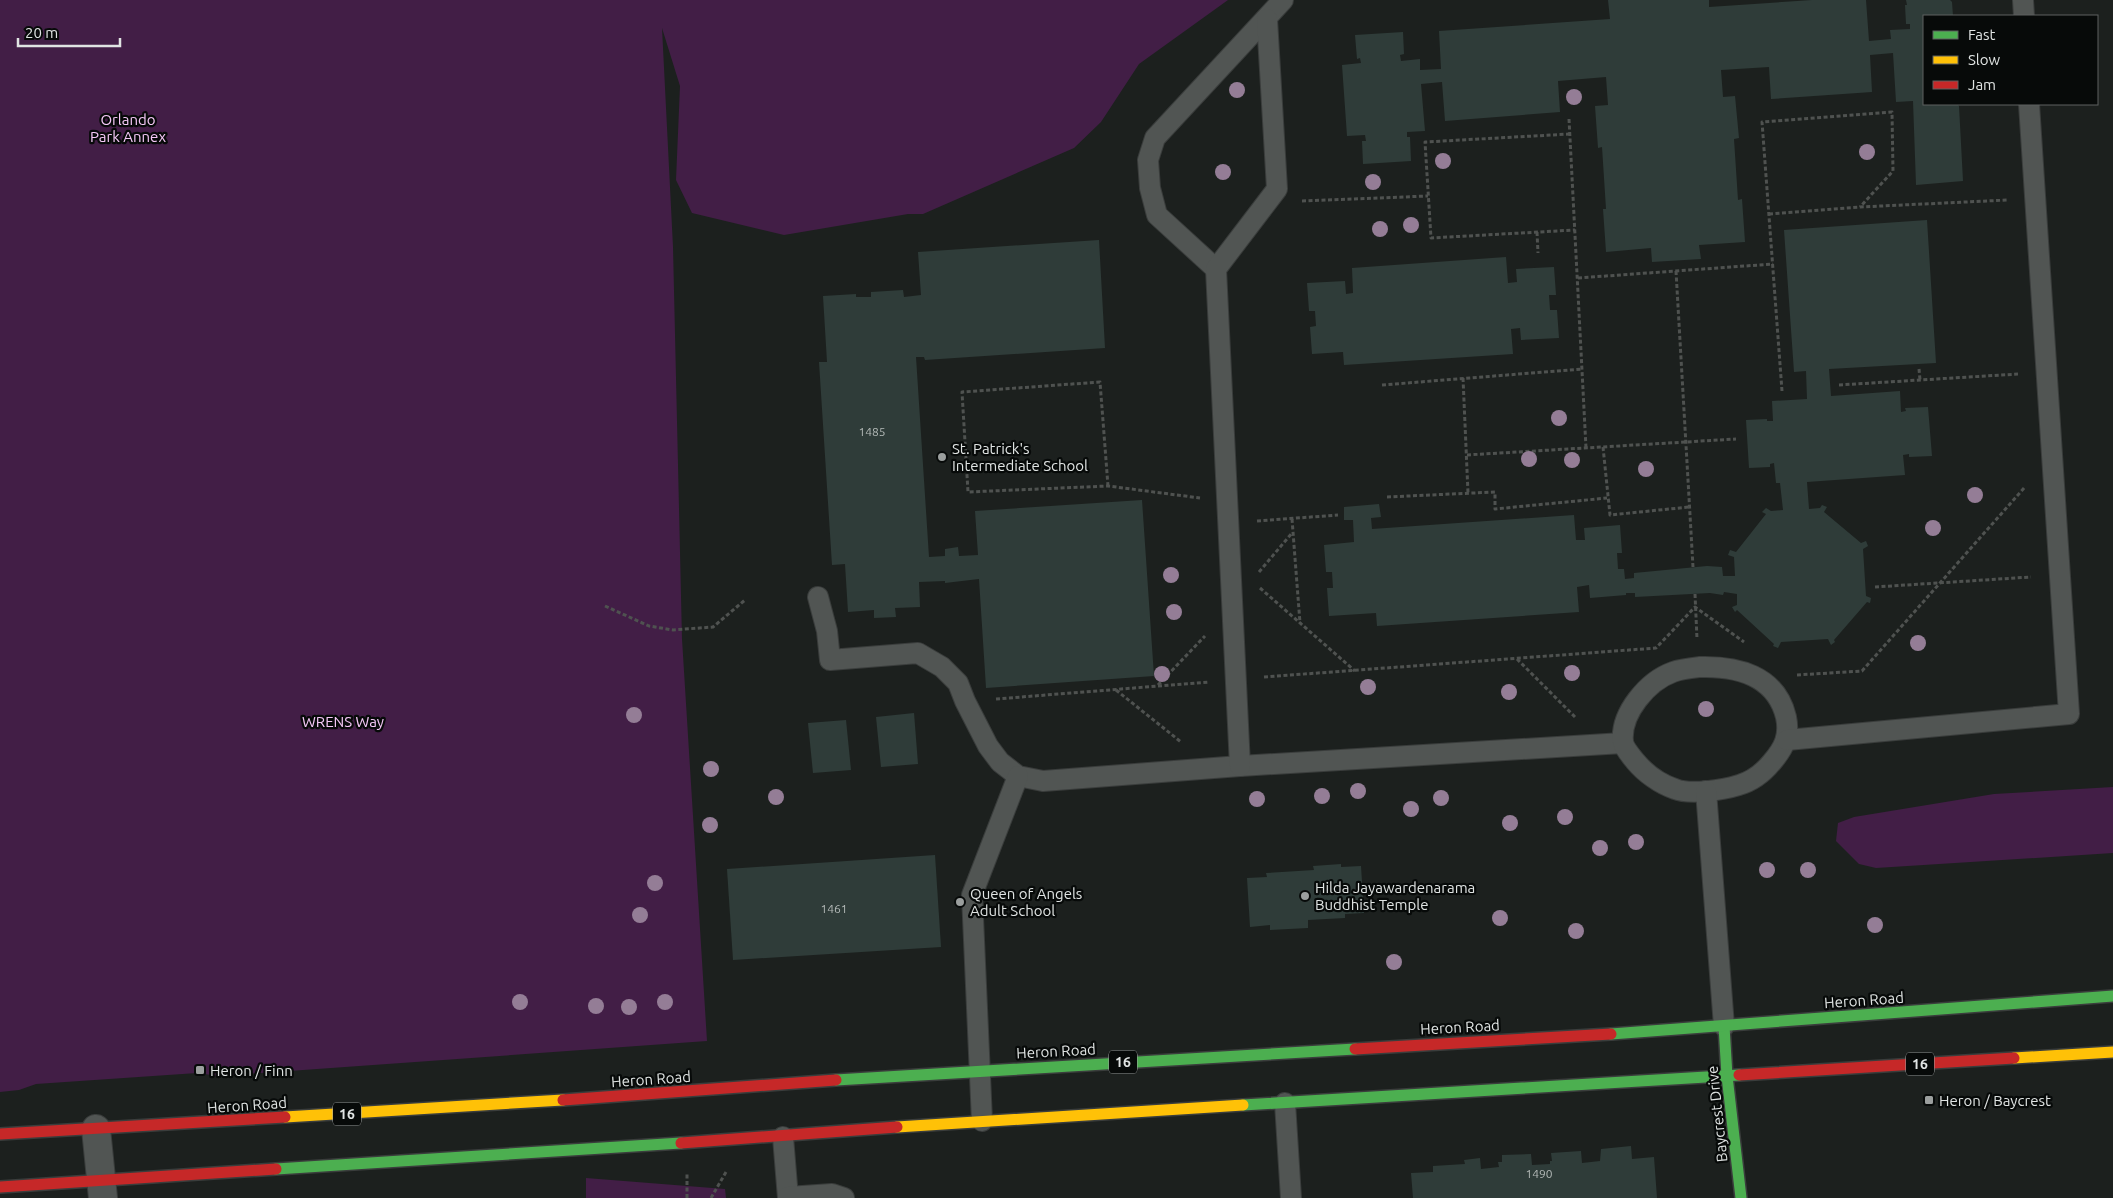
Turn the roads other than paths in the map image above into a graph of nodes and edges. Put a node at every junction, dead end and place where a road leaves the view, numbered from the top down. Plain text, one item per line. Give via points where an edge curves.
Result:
1 (1283, 0) edge
2 (2023, 0) edge
3 (2024, 15) edge
4 (1267, 19) junction
5 (2029, 105) edge
6 (1216, 269) junction
7 (818, 597) dead end
8 (1787, 740) junction
9 (1623, 743) junction
10 (1240, 766) junction
11 (1018, 776) junction
12 (1706, 791) junction
13 (2113, 996) edge
14 (1724, 1026) junction
15 (2113, 1052) edge
16 (981, 1070) junction
17 (1727, 1076) junction
18 (1284, 1103) junction
19 (982, 1121) junction
20 (96, 1129) junction
21 (0, 1134) edge
22 (783, 1137) junction
23 (0, 1187) edge
24 (102, 1189) edge
25 (788, 1198) edge
26 (844, 1198) edge
27 (1290, 1198) edge
28 (1740, 1198) edge

1 - 4 lane
2 - 3 lane
4 - 6 lane via 1277,189
4 - 6 lane via 1155,138 1148,160 1150,188 1157,215
5 - 8 lane via 2069,714
6 - 10 lane
7 - 11 lane via 830,660 918,653 942,667 958,683 988,746 1000,762
8 - 9 lane via 1787,724 1778,695 1756,677 1724,666 1673,672 1654,684 1639,697 1629,713
8 - 12 lane via 1780,753 1755,779
9 - 10 lane
9 - 12 lane via 1641,768 1655,779 1676,790
10 - 11 lane via 1043,782
11 - 16 lane via 972,895
12 - 14 lane
13 - 14 main road, Heron Road / 16
14 - 16 main road, Heron Road / 16
14 - 17 main road, Baycrest Drive
15 - 17 main road, 16
16 - 19 lane
16 - 20 main road, Heron Road / 16
17 - 18 main road, 16
17 - 28 main road, Baycrest Drive
18 - 19 main road, 16
18 - 27 lane
19 - 22 main road, 16
20 - 21 main road, Heron Road / 16
20 - 24 street
22 - 24 main road, 16
22 - 25 lane
23 - 24 main road, 16
25 - 26 lane via 832,1194

